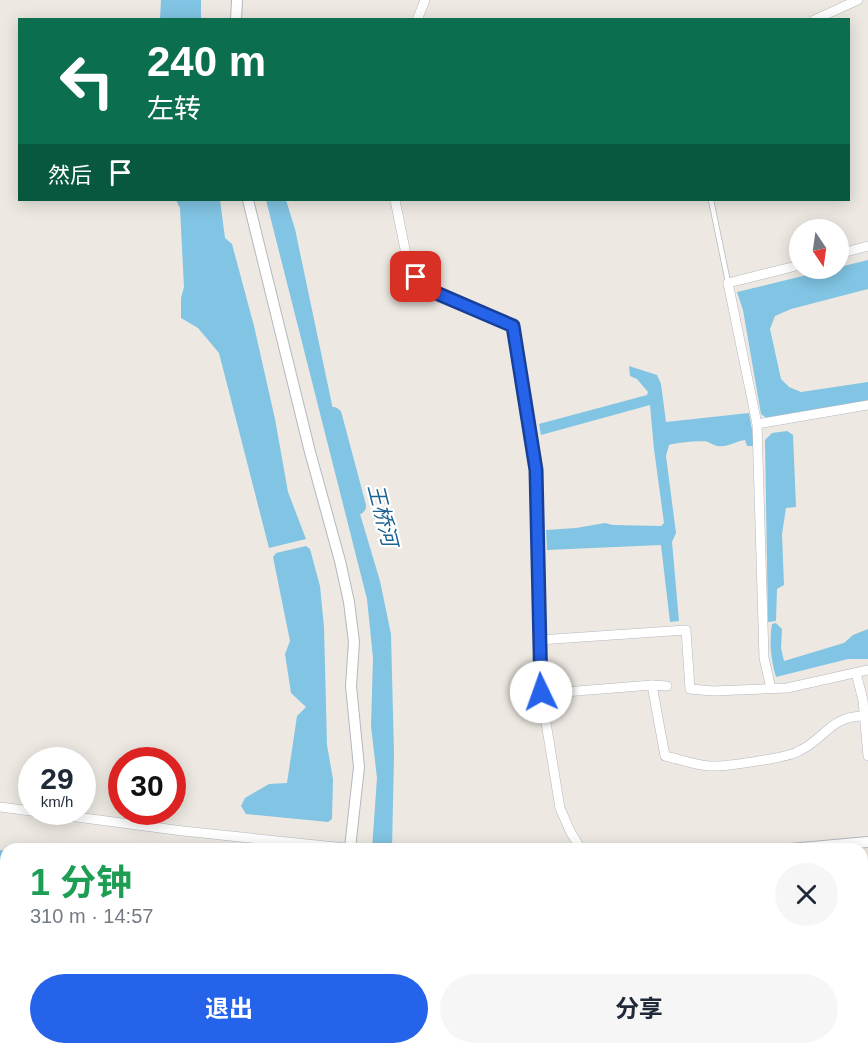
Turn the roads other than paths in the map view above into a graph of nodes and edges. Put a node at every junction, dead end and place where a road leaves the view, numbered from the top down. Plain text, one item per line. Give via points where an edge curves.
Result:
1 (237, 0) edge
2 (425, 0) edge
3 (858, 0) edge
4 (236, 18) edge
5 (418, 18) edge
6 (818, 18) edge
7 (248, 201) edge
8 (395, 201) edge
9 (711, 201) edge
10 (868, 246) edge
11 (849, 251) edge
12 (789, 268) edge
13 (728, 283) junction
14 (868, 405) edge
15 (757, 424) junction
16 (539, 640) junction
17 (868, 670) edge
18 (856, 673) junction
19 (652, 685) junction
20 (668, 686) dead end
21 (771, 688) junction
22 (541, 692) junction
23 (864, 716) junction
24 (868, 756) edge
25 (0, 807) edge
26 (296, 843) edge
27 (353, 843) edge
28 (577, 843) edge

1 - 4 street
2 - 5 street
3 - 6 street
7 - 27 street via 349,602 354,642 351,686 359,767
8 - 16 street via 408,264 427,289 513,326 536,470
9 - 13 lane
10 - 11 street
12 - 13 street
13 - 15 street
14 - 15 street
15 - 21 street via 764,658
16 - 21 street via 686,630 690,689
16 - 22 street
17 - 18 street
18 - 21 street
18 - 23 street
19 - 20 street
19 - 22 street
19 - 23 street via 665,756 711,766 786,756 816,741 834,724 851,716
22 - 28 street via 560,808
23 - 24 street
25 - 26 street

